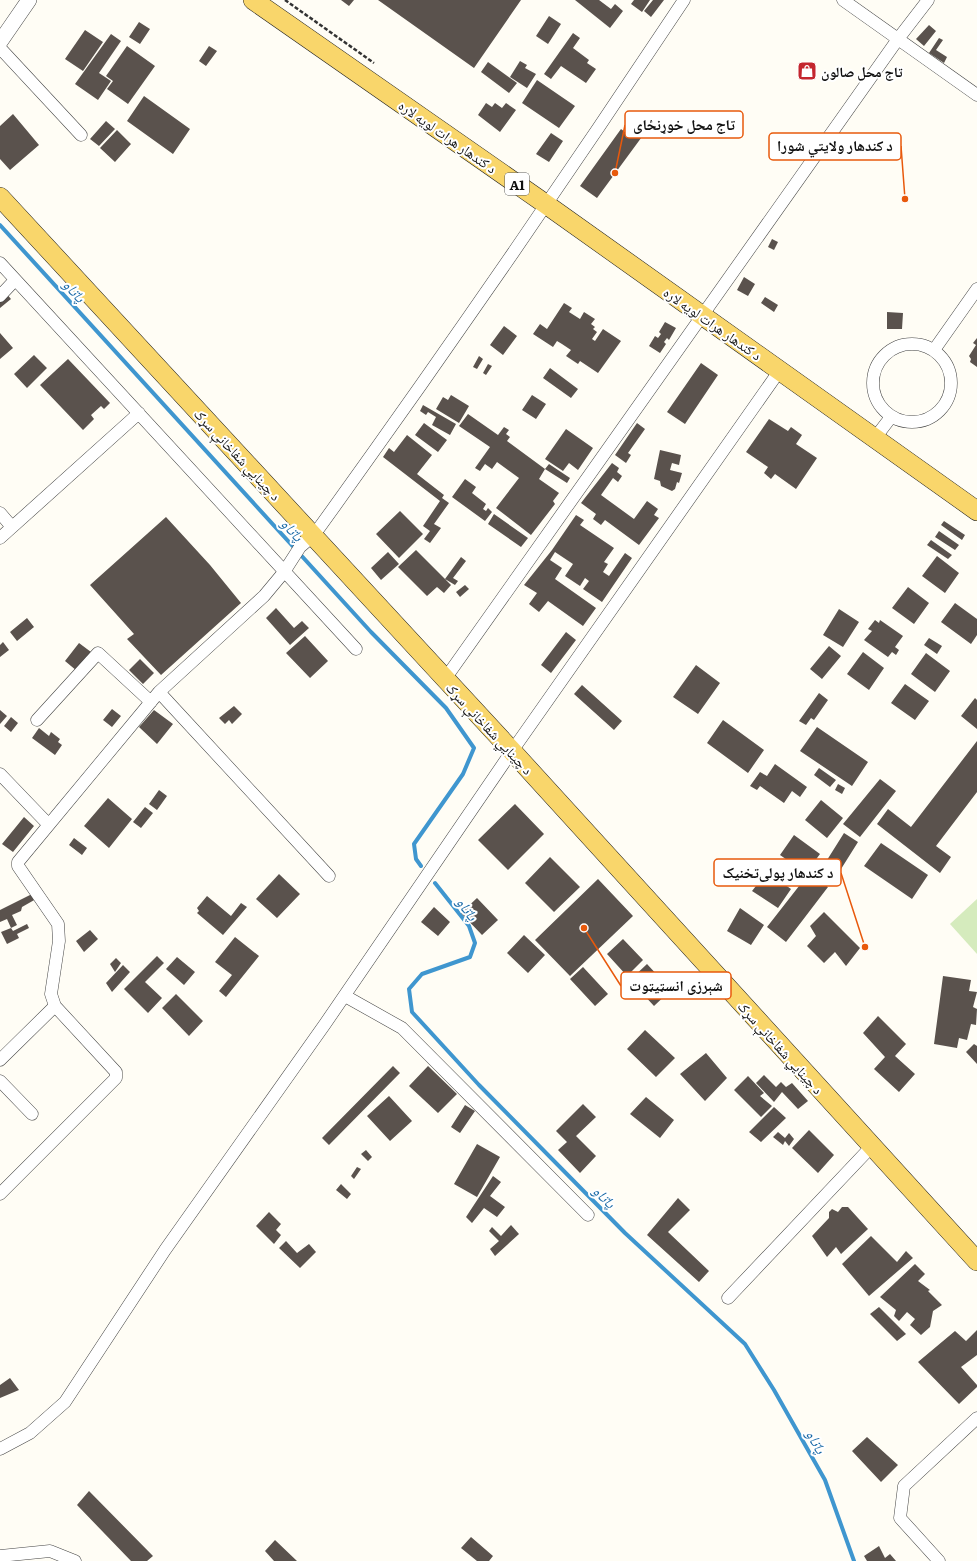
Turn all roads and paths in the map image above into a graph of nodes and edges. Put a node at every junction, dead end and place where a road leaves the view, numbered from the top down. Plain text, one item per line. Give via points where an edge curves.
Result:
1 (30, 0) edge
2 (253, 0) edge
3 (684, 0) edge
4 (843, 0) edge
5 (928, 0) edge
6 (898, 39) junction
7 (0, 42) edge
8 (0, 48) edge
9 (977, 95) edge
10 (81, 135) dead end
11 (0, 197) edge
12 (547, 205) junction
13 (0, 263) edge
14 (15, 280) junction
15 (977, 289) edge
16 (0, 296) edge
17 (702, 316) junction
18 (934, 350) junction
19 (780, 370) junction
20 (140, 413) junction
21 (891, 417) junction
22 (875, 438) junction
23 (977, 511) edge
24 (0, 514) edge
25 (12, 527) junction
26 (0, 538) edge
27 (307, 541) junction
28 (284, 572) junction
29 (356, 649) dead end
30 (445, 679) junction
31 (159, 692) junction
32 (151, 702) junction
33 (37, 720) dead end
34 (512, 751) junction
35 (0, 774) edge
36 (48, 824) junction
37 (329, 876) dead end
38 (345, 996) junction
39 (55, 1006) junction
40 (0, 1060) edge
41 (0, 1081) edge
42 (32, 1114) dead end
43 (872, 1146) junction
44 (0, 1194) edge
45 (588, 1215) dead end
46 (977, 1262) edge
47 (728, 1298) dead end
48 (977, 1418) edge
49 (0, 1449) edge
50 (0, 1556) edge
51 (74, 1561) edge
52 (939, 1561) edge

1 - 7 street
2 - 12 main road, د کندهار هرات لویه لاره / A1
3 - 12 street
4 - 6 street
5 - 6 street
6 - 9 street
6 - 17 street
8 - 10 street
11 - 27 main road, د چينايي شفاخانې سړک
12 - 17 main road, د کندهار هرات لویه لاره / A1
12 - 27 street via 432,372
13 - 14 street
14 - 16 street
14 - 20 street
15 - 18 street
17 - 19 main road, د کندهار هرات لویه لاره / A1
17 - 30 street
18 - 21 street via 943,358 952,381 951,394 946,405 927,420 914,423 902,422
18 - 21 street via 921,345 907,344 894,348 879,362 872,381 874,395 880,407
19 - 22 main road, د کندهار هرات لویه لاره
19 - 34 street
20 - 25 street
20 - 28 street
21 - 22 street
22 - 23 main road, د کندهار هرات لویه لاره
24 - 25 street
25 - 26 street
27 - 28 street
27 - 30 main road, د چينايي شفاخانې سړک
28 - 29 street
28 - 31 street via 264,596
30 - 34 main road, د چينايي شفاخانې سړک
31 - 32 street
31 - 37 street
32 - 33 street via 98,653
32 - 36 street
34 - 38 street
34 - 43 main road, د چينايي شفاخانې سړک
35 - 36 street
36 - 39 street via 18,862 18,866 58,924 59,941 51,994
38 - 45 street via 402,1028
38 - 49 street via 165,1250 64,1402 30,1433
39 - 40 street
39 - 44 street via 116,1072 116,1078
41 - 42 street
43 - 46 main road, د چينايي شفاخانې سړک
43 - 47 street
48 - 52 street via 904,1486 900,1518
50 - 51 street via 50,1551

